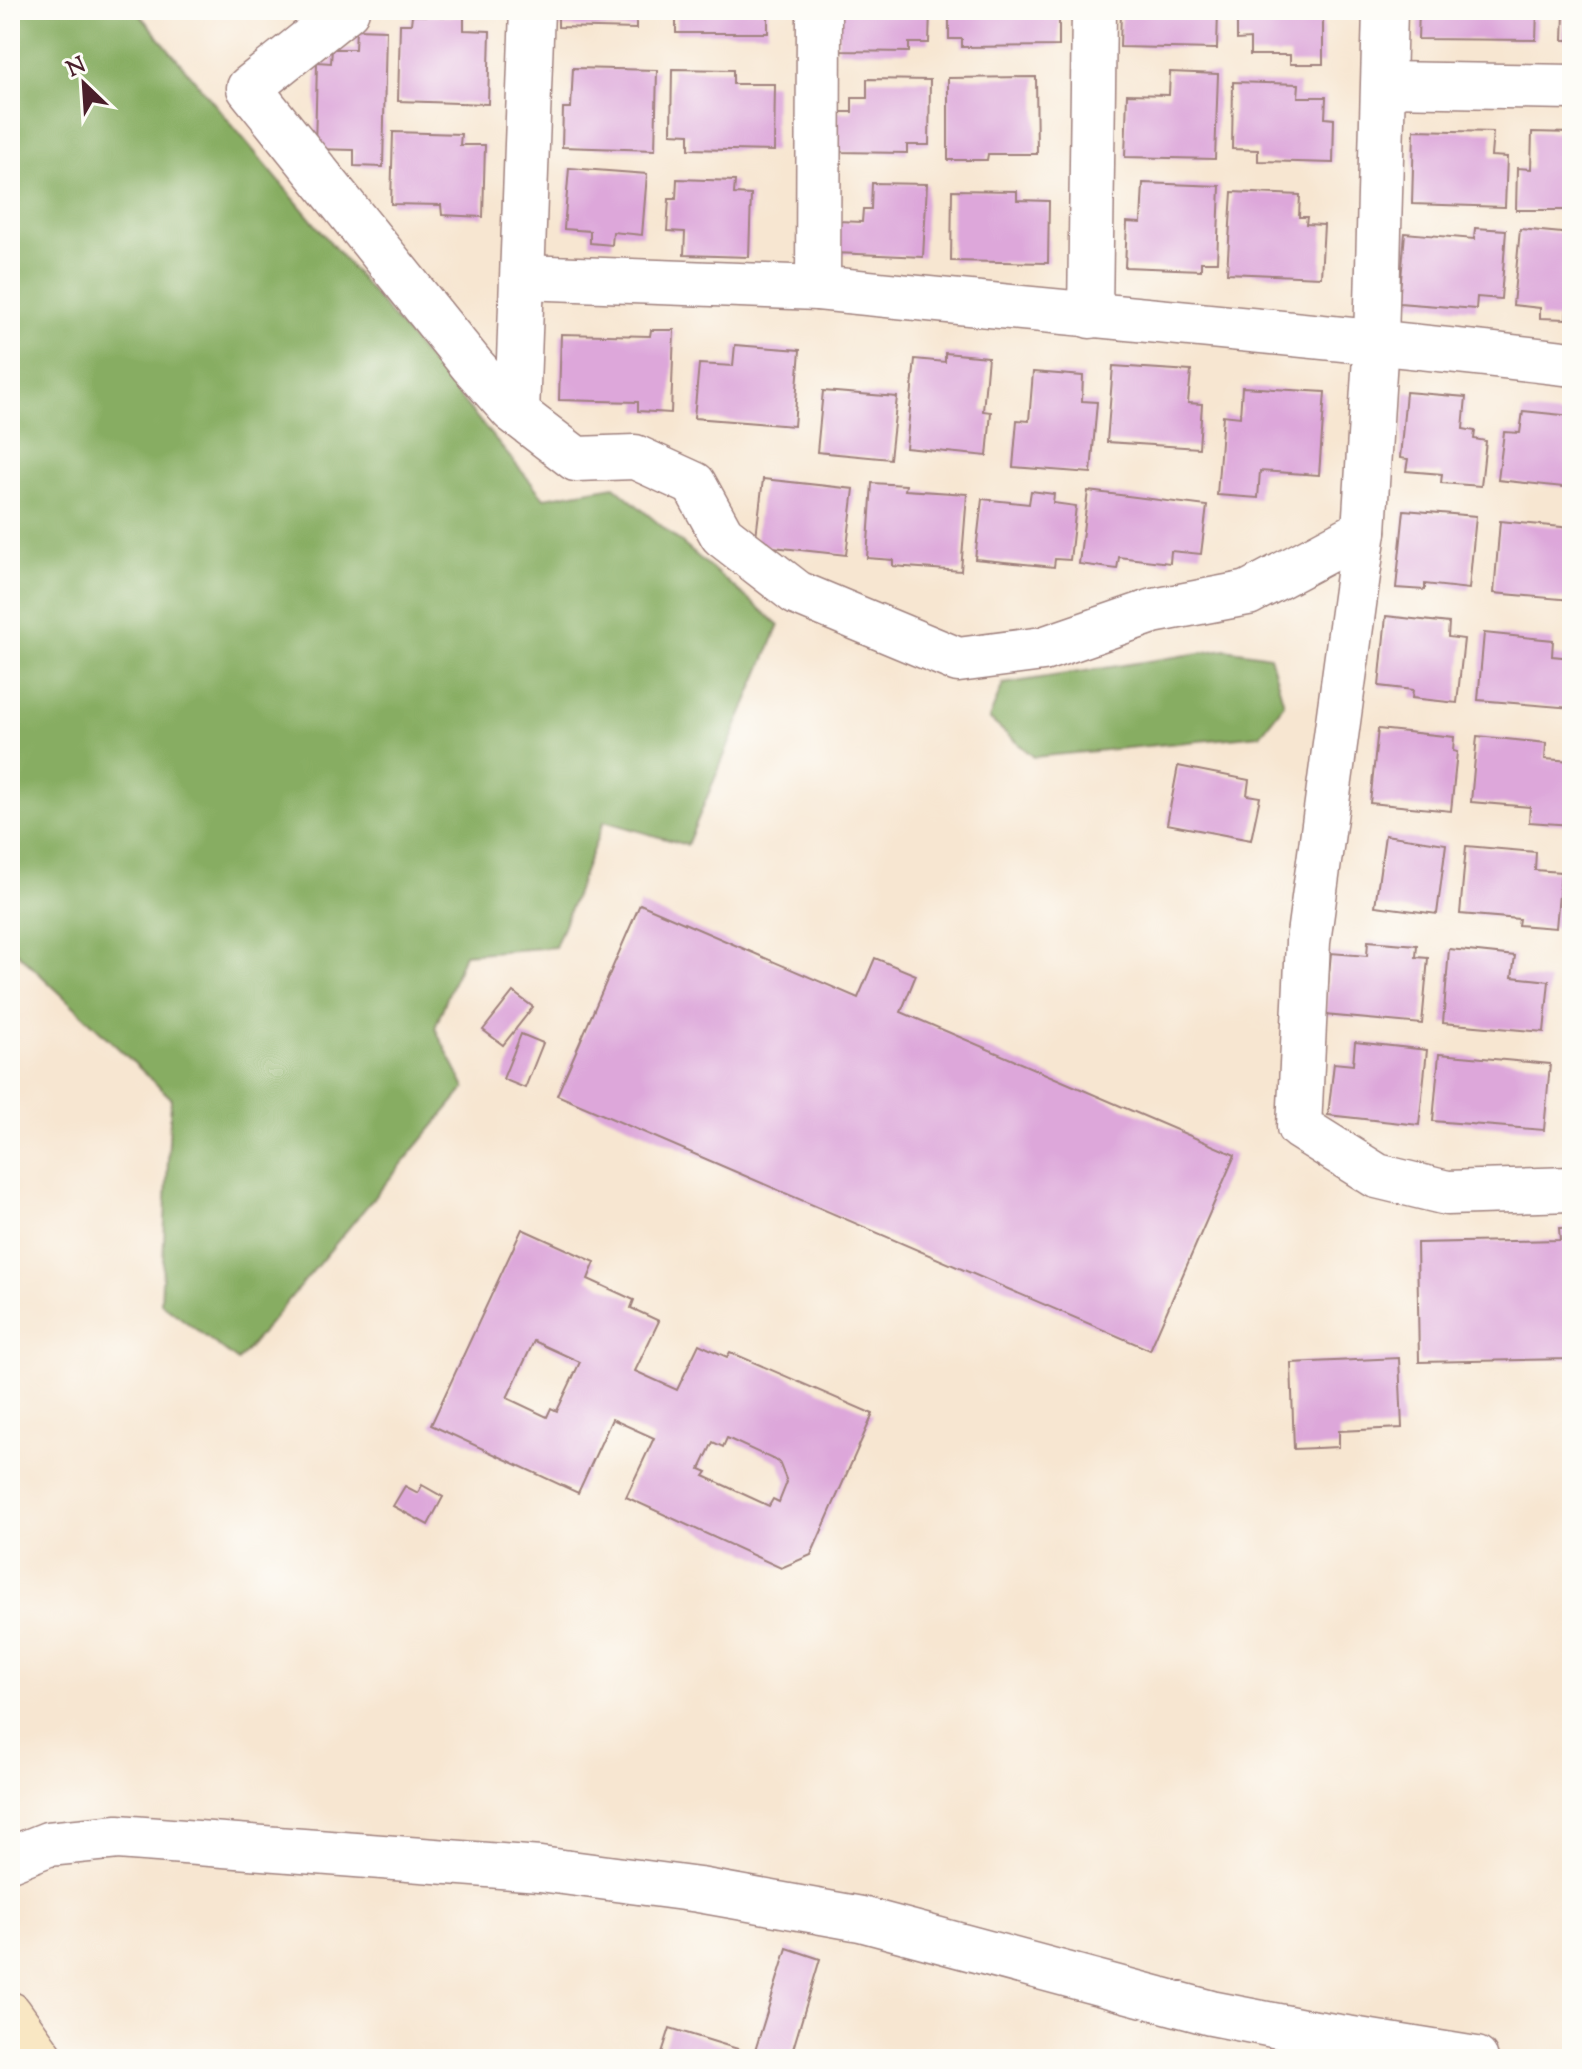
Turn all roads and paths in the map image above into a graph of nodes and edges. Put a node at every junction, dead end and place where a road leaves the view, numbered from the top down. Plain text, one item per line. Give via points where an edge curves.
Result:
1 (347, 10) edge
2 (532, 10) edge
3 (819, 10) edge
4 (1094, 10) edge
5 (1385, 10) edge
6 (1384, 84) junction
7 (1572, 87) edge
8 (523, 277) junction
9 (818, 288) junction
10 (1090, 316) junction
11 (1376, 341) junction
12 (1572, 364) edge
13 (517, 413) junction
14 (1364, 531) junction
15 (1572, 1189) edge
16 (10, 1859) edge
17 (10, 2014) edge
18 (42, 2059) edge
19 (1476, 2059) edge

1 - 13 street via 249,88 472,365
2 - 8 street
3 - 9 street
4 - 10 street
5 - 6 street
6 - 7 street
6 - 11 street
8 - 9 street
8 - 13 street
9 - 10 street
10 - 11 street
11 - 12 street
11 - 14 street
13 - 14 street via 576,459 635,457 694,484 722,535 797,593 958,660 1043,649 1153,611 1248,593
14 - 15 street via 1308,942 1299,1127 1377,1176 1447,1193
16 - 19 street via 48,1844 118,1837 540,1869 699,1890 861,1919 1211,2013
17 - 18 main road

